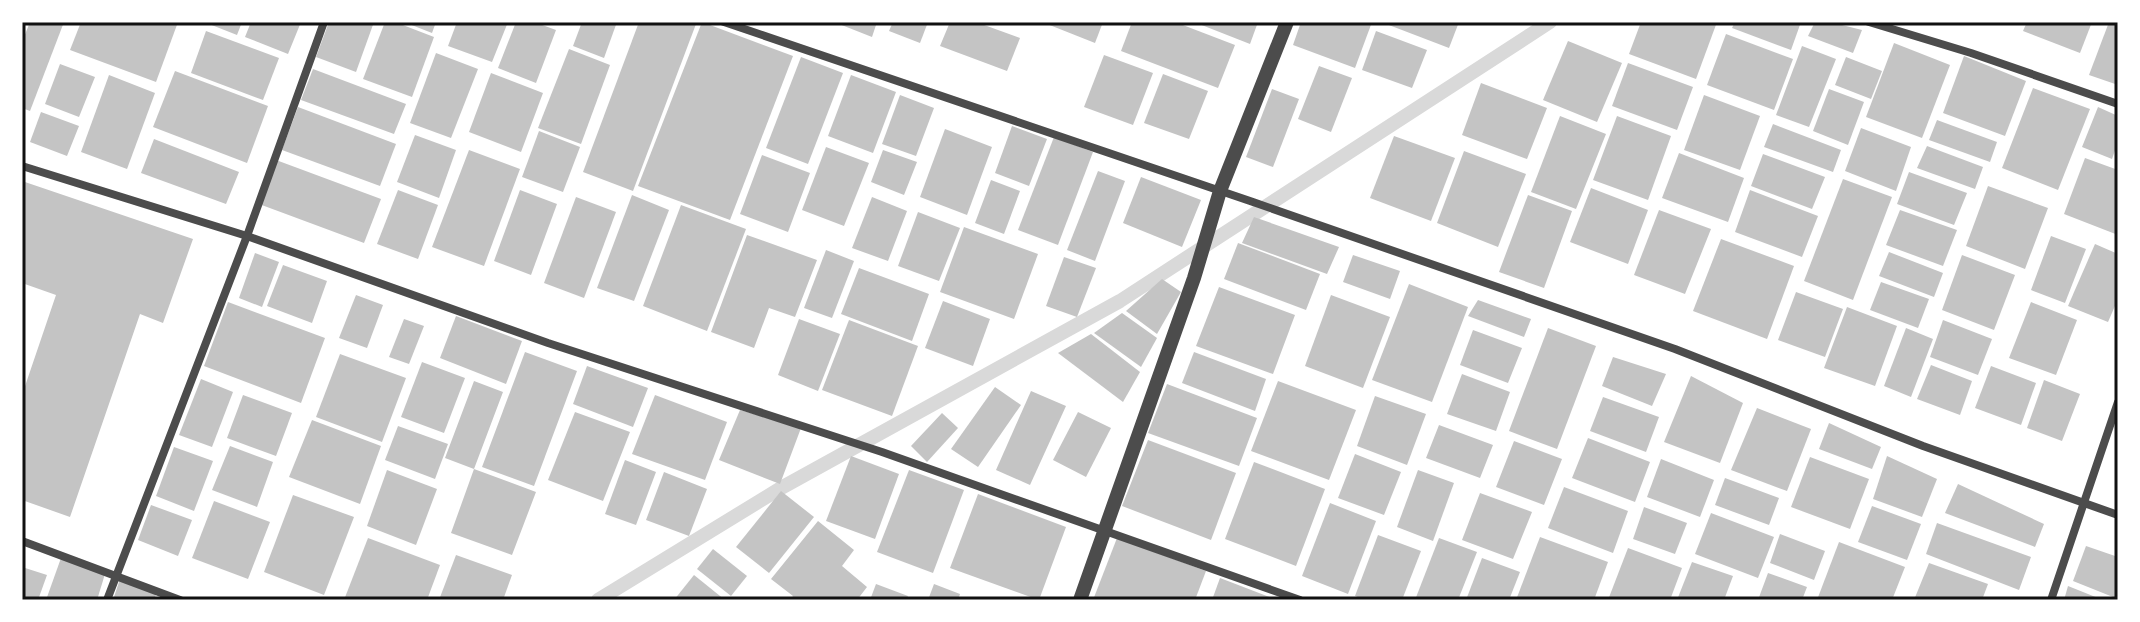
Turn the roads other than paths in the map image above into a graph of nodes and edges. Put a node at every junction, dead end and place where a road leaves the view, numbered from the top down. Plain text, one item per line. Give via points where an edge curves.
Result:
1 (324, 22) edge
2 (724, 22) edge
3 (1287, 22) edge
4 (1869, 22) edge
5 (2118, 104) edge
6 (22, 166) edge
7 (1220, 191) junction
8 (247, 236) junction
9 (2118, 402) edge
10 (2084, 504) junction
11 (2118, 515) edge
12 (1104, 531) junction
13 (22, 541) edge
14 (116, 576) junction
15 (107, 600) edge
16 (180, 600) edge
17 (1080, 600) edge
18 (1300, 600) edge
19 (2051, 600) edge

1 - 8 street
2 - 7 street
3 - 7 street
4 - 5 street
6 - 8 street
7 - 10 street via 1675,349
7 - 12 street
8 - 12 street
8 - 14 street
9 - 10 street
10 - 11 street
10 - 19 street
12 - 17 street
12 - 18 street
13 - 14 street
14 - 15 street
14 - 16 street

